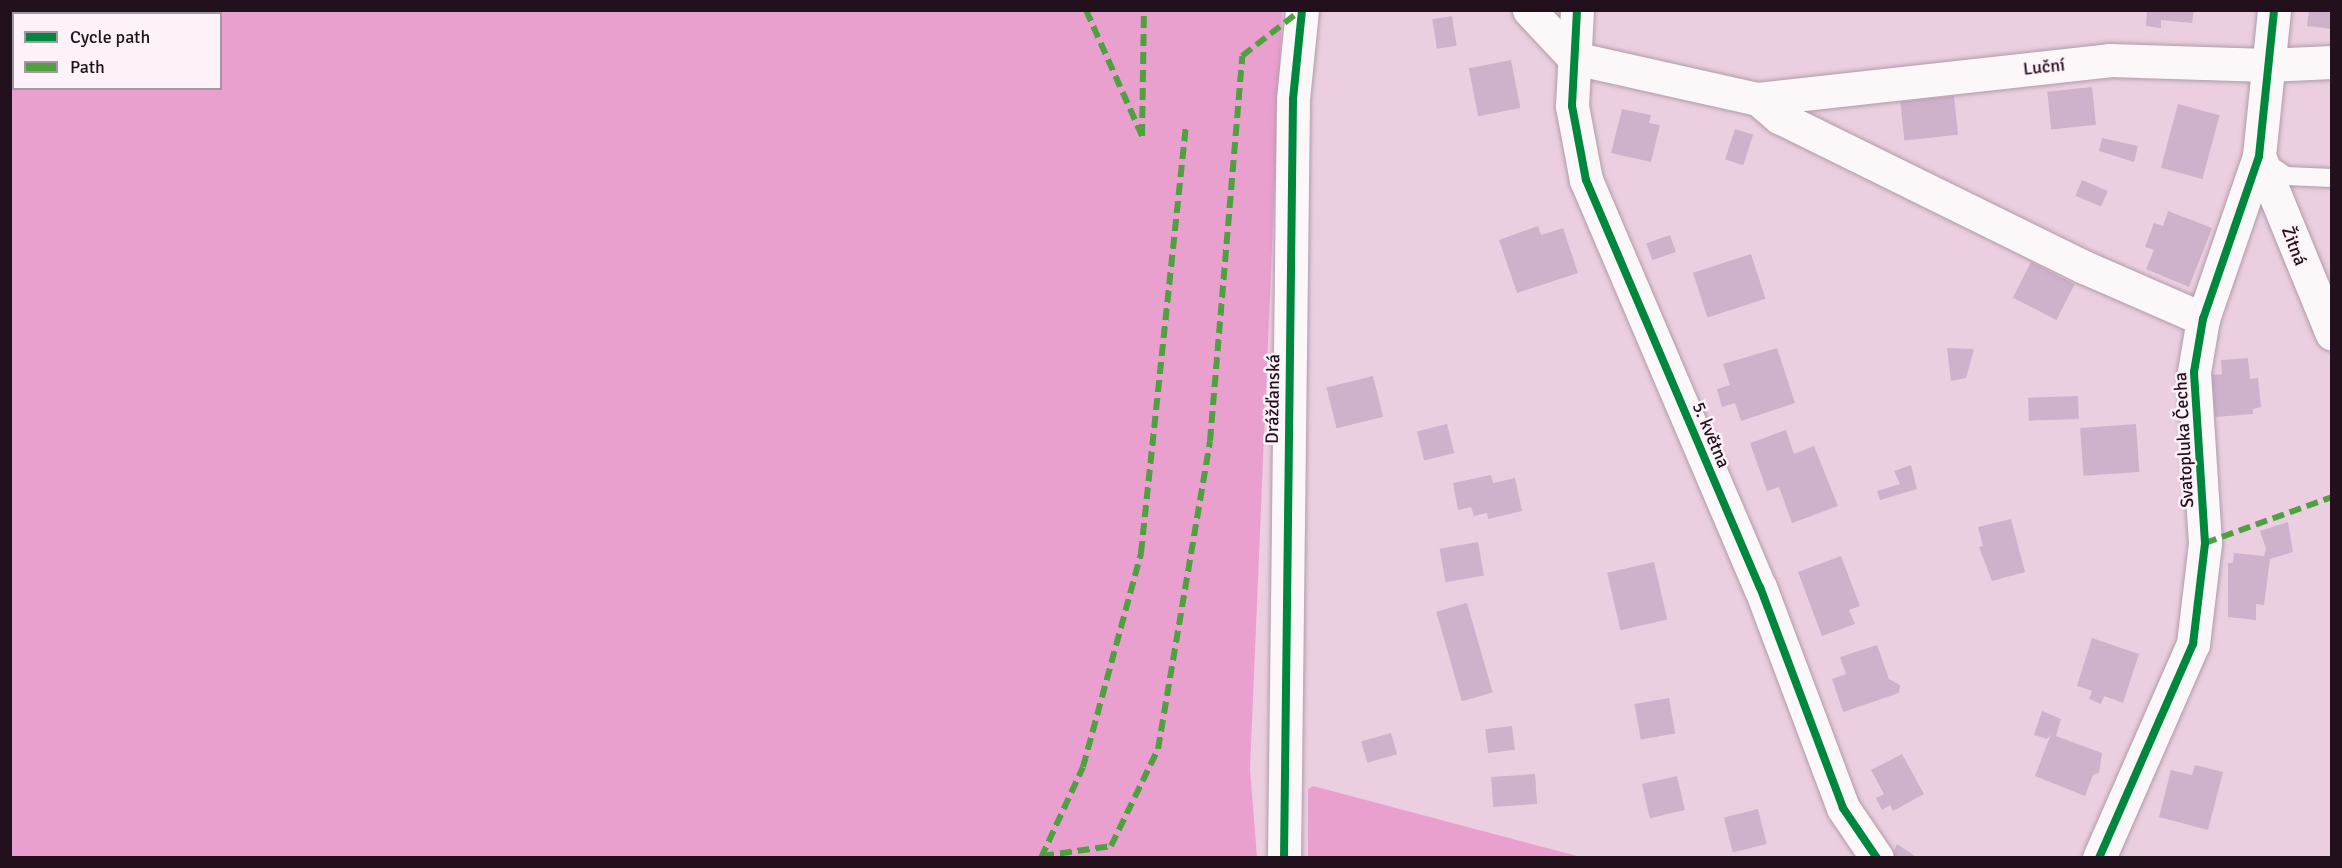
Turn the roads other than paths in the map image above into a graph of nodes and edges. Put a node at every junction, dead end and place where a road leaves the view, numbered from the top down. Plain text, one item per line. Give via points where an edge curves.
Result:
1 (1302, 10) edge
2 (1529, 10) edge
3 (1577, 10) edge
4 (2274, 10) edge
5 (1574, 58) junction
6 (2331, 62) edge
7 (2267, 65) junction
8 (1758, 99) junction
9 (2259, 156) junction
10 (2331, 178) edge
11 (2203, 319) junction
12 (2331, 334) edge
13 (1284, 858) edge
14 (1877, 858) edge
15 (2099, 858) edge

1 - 13 street, Drážďanská via 1293,110
2 - 5 street
3 - 5 street, 5. května
4 - 7 street, Svatopluka Čecha
5 - 8 street
5 - 14 street, 5. května via 1572,105 1586,180 1760,587 1843,808
6 - 7 street, Luční
7 - 8 street, Luční via 2109,60
7 - 9 street, Svatopluka Čecha
8 - 11 street via 1779,117 2084,267
9 - 10 lane via 2286,176
9 - 11 street, Svatopluka Čecha
9 - 12 street, Žitná
11 - 15 street, Svatopluka Čecha via 2194,372 2205,543 2193,644

